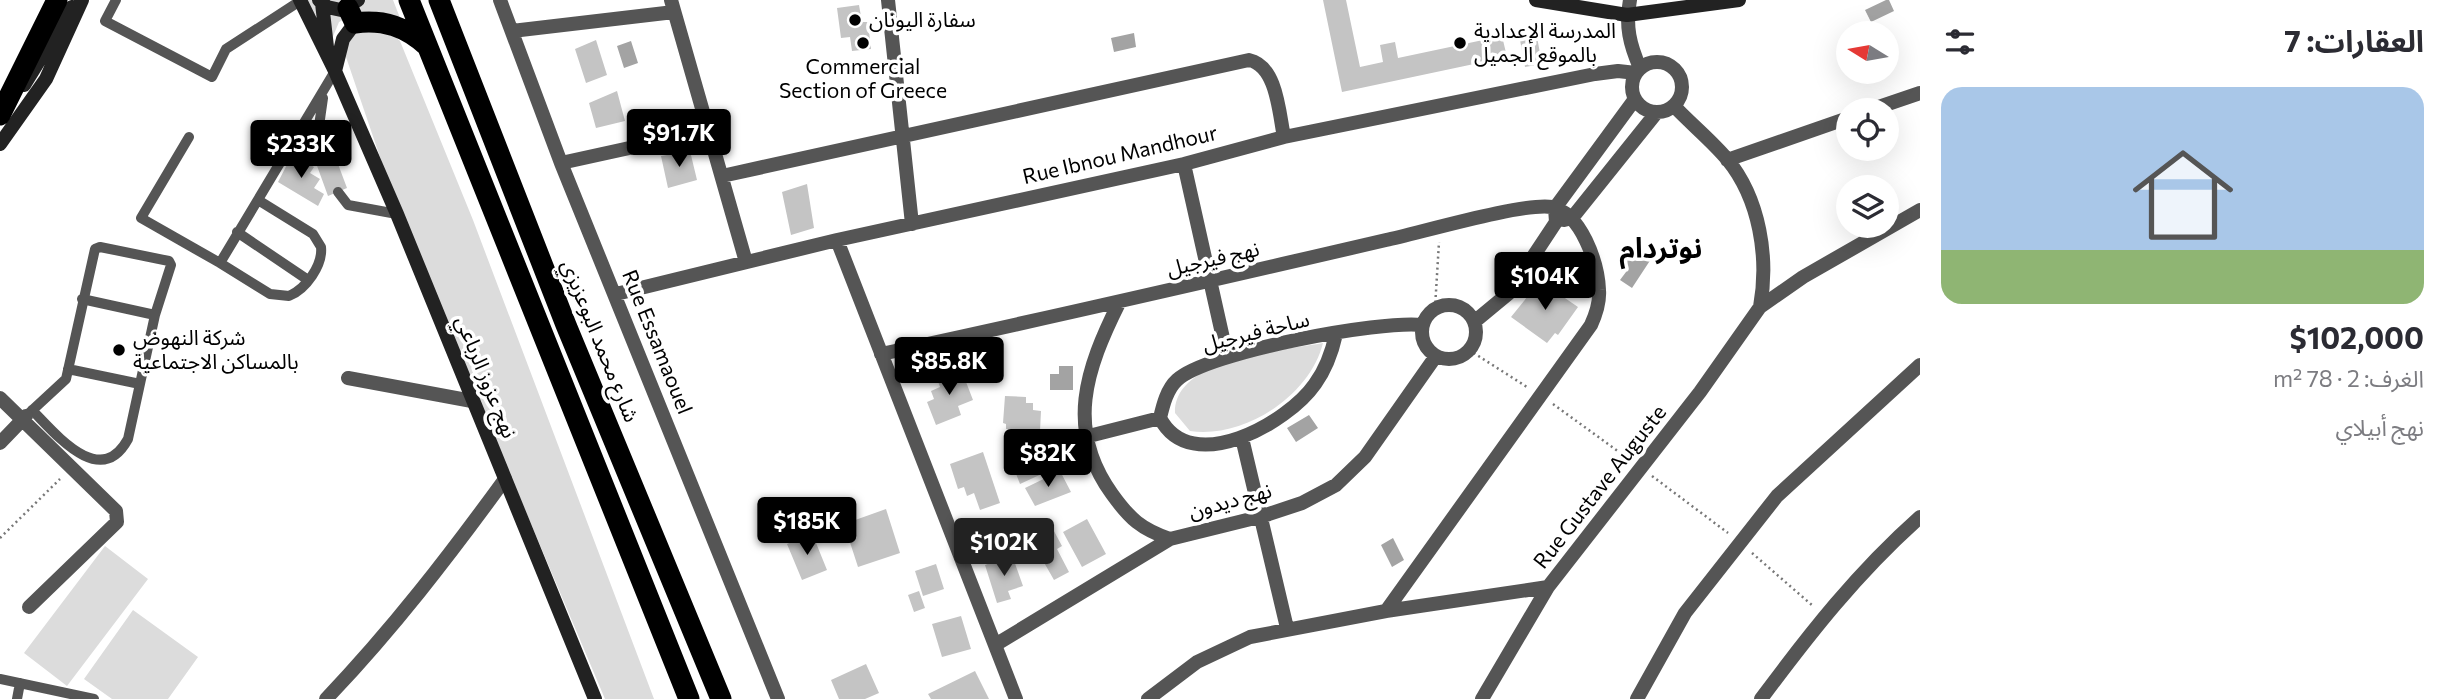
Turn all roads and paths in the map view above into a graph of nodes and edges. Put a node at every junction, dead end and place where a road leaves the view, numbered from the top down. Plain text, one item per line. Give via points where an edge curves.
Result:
1 (57, 0) edge
2 (76, 0) edge
3 (82, 0) edge
4 (88, 0) edge
5 (116, 0) edge
6 (409, 0) edge
7 (439, 0) edge
8 (500, 0) edge
9 (888, 0) edge
10 (1536, 0) edge
11 (1739, 0) edge
12 (300, 1) edge
13 (321, 1) edge
14 (1591, 5) edge
15 (672, 6) edge
16 (1628, 7) edge
17 (354, 10) edge
18 (512, 31) junction
19 (64, 44) junction
20 (427, 47) junction
21 (331, 71) junction
22 (1638, 71) junction
23 (1920, 93) edge
24 (1635, 99) junction
25 (1899, 100) edge
26 (1674, 106) junction
27 (1657, 113) junction
28 (0, 117) edge
29 (1836, 122) edge
30 (708, 131) junction
31 (902, 136) junction
32 (189, 137) dead end
33 (1284, 137) junction
34 (0, 144) edge
35 (325, 160) dead end
36 (1727, 160) junction
37 (561, 163) junction
38 (1184, 164) junction
39 (722, 176) junction
40 (338, 192) dead end
41 (258, 200) junction
42 (1920, 210) edge
43 (397, 214) junction
44 (1555, 215) junction
45 (1572, 218) junction
46 (912, 224) junction
47 (1440, 228) junction
48 (237, 232) junction
49 (837, 240) junction
50 (746, 262) junction
51 (220, 263) junction
52 (308, 280) junction
53 (1210, 281) junction
54 (616, 294) junction
55 (82, 299) junction
56 (1119, 303) junction
57 (1760, 307) junction
58 (1435, 309) junction
59 (155, 315) junction
60 (1474, 322) junction
61 (1422, 325) junction
62 (1336, 334) junction
63 (881, 354) junction
64 (1227, 356) junction
65 (1436, 356) junction
66 (1920, 365) edge
67 (68, 369) junction
68 (348, 378) dead end
69 (140, 384) junction
70 (0, 398) edge
71 (472, 401) junction
72 (27, 415) junction
73 (1160, 418) junction
74 (1085, 437) junction
75 (1242, 438) junction
76 (0, 443) edge
77 (70, 469) junction
78 (505, 479) junction
79 (1263, 516) junction
80 (1920, 517) edge
81 (0, 538) edge
82 (1170, 539) junction
83 (1548, 587) junction
84 (29, 607) dead end
85 (1386, 611) junction
86 (1287, 628) junction
87 (995, 645) junction
88 (0, 679) edge
89 (20, 683) junction
90 (17, 699) edge
91 (94, 699) edge
92 (326, 699) edge
93 (595, 699) edge
94 (690, 699) edge
95 (721, 699) edge
96 (778, 699) edge
97 (1016, 699) edge
98 (1149, 699) edge
99 (1482, 699) edge
100 (1637, 699) edge
101 (1761, 699) edge

1 - 28 highway
2 - 28 street
3 - 19 street
4 - 19 street
5 - 12 lane via 105,21 212,77 226,49
6 - 20 highway
7 - 95 highway, شارع محمد البوعزيزي via 561,312
8 - 18 street, Rue Essamaouel
9 - 31 street
10 - 14 street
11 - 16 street
12 - 21 street, نهج عزوز الرباعي
13 - 17 street via 334,9
13 - 21 street, نهج عزوز الرباعي
14 - 16 street
15 - 18 street
15 - 30 street
16 - 22 street via 1629,43
17 - 20 highway via 400,27
17 - 21 street
18 - 37 street, Rue Essamaouel
19 - 34 street via 46,79
20 - 94 highway
21 - 35 lane via 318,123
21 - 41 lane
21 - 43 street, نهج عزوز الرباعي
22 - 24 street via 1633,82
22 - 26 street via 1655,62 1676,71 1682,85
22 - 33 street, Rue Ibnou Mandhour via 1595,74
23 - 25 street
24 - 27 street
24 - 44 street
26 - 27 street
26 - 36 street
27 - 45 street
29 - 36 street
30 - 37 street
30 - 39 street
31 - 33 street via 1249,60 1265,67 1270,77
31 - 39 street
31 - 46 street
32 - 51 lane via 141,218
33 - 38 street, Rue Ibnou Mandhour
36 - 57 street via 1752,203 1762,242 1765,278
37 - 54 street, Rue Essamaouel
38 - 46 street, Rue Ibnou Mandhour
38 - 53 street
39 - 50 street
40 - 43 lane via 348,205
41 - 48 lane
41 - 52 lane via 320,242 321,257
42 - 57 street
43 - 71 street, نهج عزوز الرباعي
44 - 45 street
44 - 47 street, نهج فيرجيل via 1527,209
44 - 60 street via 1509,293
45 - 85 street via 1596,268 1599,292 1591,325
46 - 49 street, Rue Ibnou Mandhour
47 - 53 street, نهج فيرجيل
47 - 58 path
48 - 51 lane
48 - 52 lane
49 - 50 street, Rue Ibnou Mandhour
49 - 63 street
50 - 54 street, Rue Ibnou Mandhour
51 - 52 lane via 276,296 296,293
53 - 56 street, نهج فيرجيل
53 - 64 street
54 - 96 street, Rue Essamaouel
55 - 59 lane
55 - 59 lane via 95,249 165,258 171,265
55 - 67 lane
56 - 63 street, نهج فيرجيل
56 - 74 street via 1093,361 1085,401
57 - 83 street, Rue Gustave Auguste
58 - 60 street via 1462,308
58 - 61 street
59 - 69 lane
60 - 65 street via 1475,336 1469,349 1454,359
61 - 62 street, ساحة فيرجيل via 1402,323
61 - 65 street via 1424,343
62 - 64 street, ساحة فيرجيل
62 - 75 street, ساحة فيرجيل via 1315,385 1296,404
63 - 87 street
64 - 73 street, ساحة فيرجيل via 1175,381
65 - 79 street, نهج ديدون via 1365,457 1336,485 1303,503
66 - 100 street via 1777,496 1685,613
67 - 69 lane
67 - 72 lane via 59,388
68 - 71 street
69 - 72 lane via 128,439 121,452 108,458 77,454
70 - 72 street
71 - 78 street, نهج عزوز الرباعي
72 - 76 street
72 - 77 street
73 - 74 street
73 - 75 street, ساحة فيرجيل via 1166,429 1199,446
74 - 82 street via 1094,470 1120,506 1143,530
75 - 79 street
77 - 81 path
77 - 84 street via 116,511 117,522
78 - 92 street via 429,584
78 - 93 street, نهج عزوز الرباعي
79 - 82 street, نهج ديدون
79 - 86 street
80 - 101 street via 1823,615
82 - 87 street, نهج ديدون
83 - 85 street
83 - 99 street, Rue Gustave Auguste
85 - 86 street
86 - 98 street via 1223,648
87 - 97 street
88 - 89 lane
89 - 90 lane
89 - 91 lane

